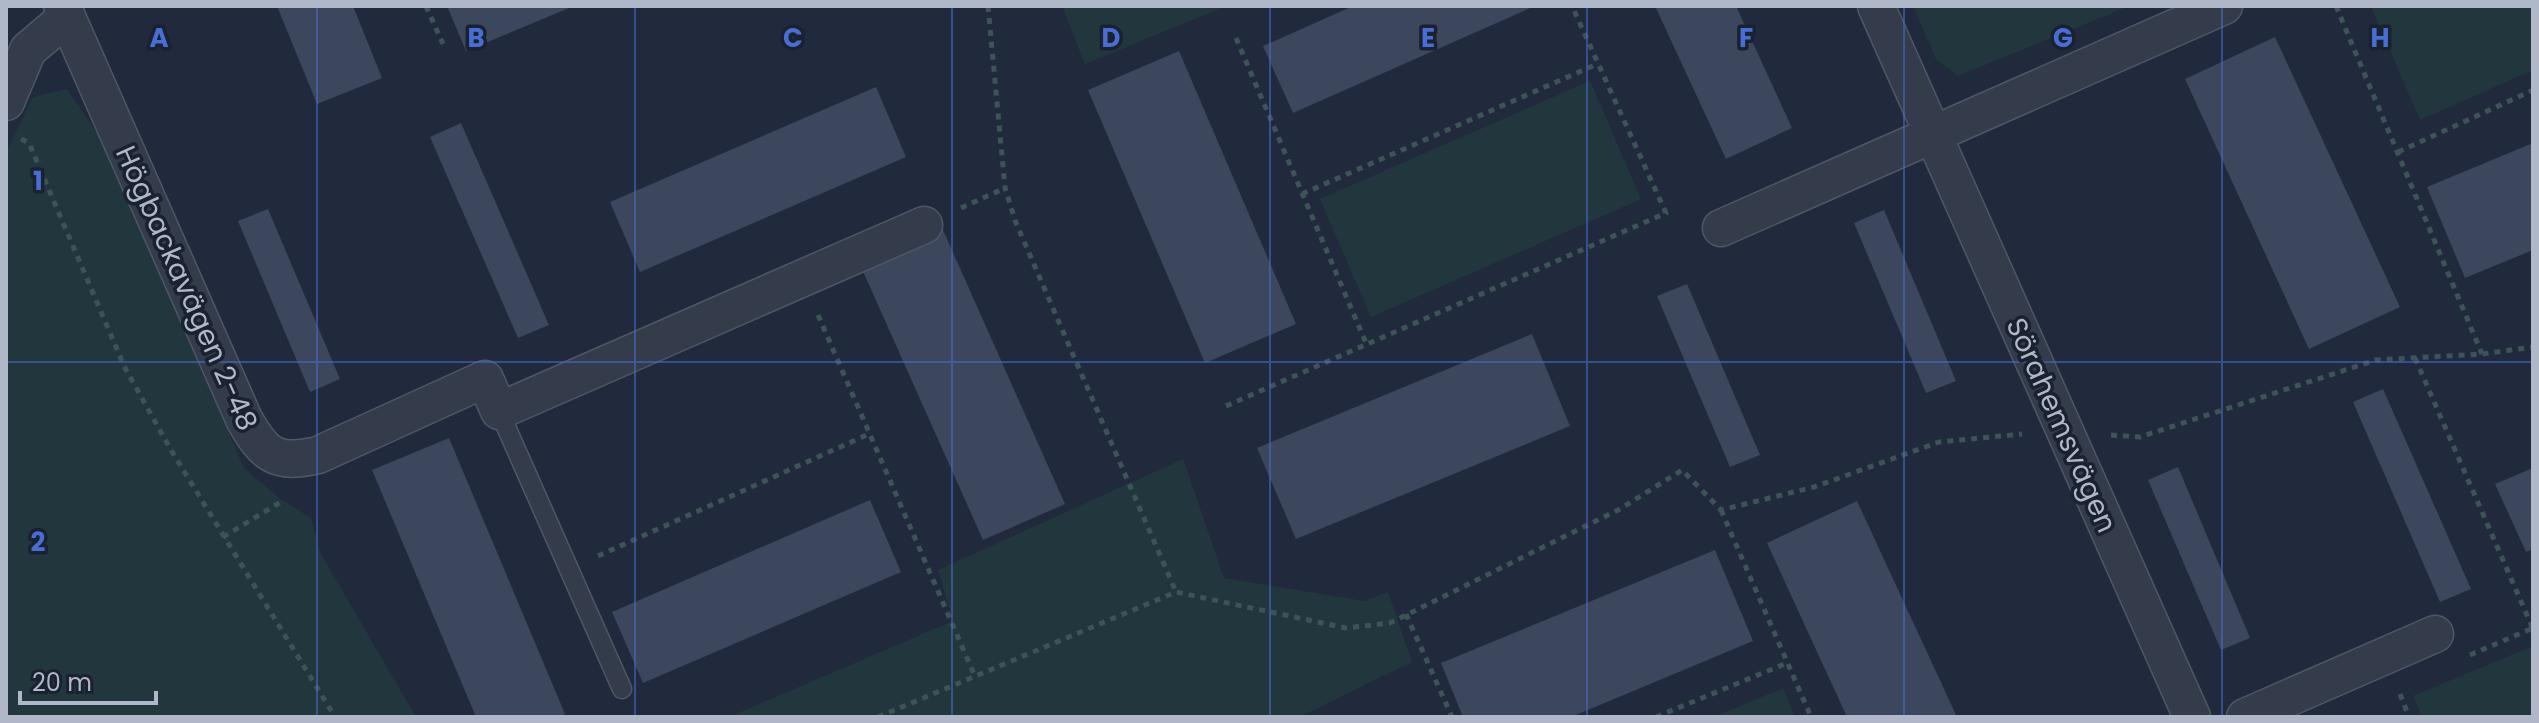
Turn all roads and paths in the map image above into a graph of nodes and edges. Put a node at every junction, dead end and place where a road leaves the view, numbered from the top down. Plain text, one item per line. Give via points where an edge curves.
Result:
1 (426, 6) edge
2 (988, 6) edge
3 (1572, 6) edge
4 (1876, 6) edge
5 (2224, 6) edge
6 (2336, 6) edge
7 (65, 12) edge
8 (1236, 38) dead end
9 (443, 44) dead end
10 (1598, 64) junction
11 (2533, 90) edge
12 (6, 102) edge
13 (1934, 133) junction
14 (18, 137) dead end
15 (2398, 152) junction
16 (1302, 194) junction
17 (924, 225) dead end
18 (1721, 228) dead end
19 (803, 280) junction
20 (1366, 343) junction
21 (2533, 347) edge
22 (2482, 354) junction
23 (2415, 358) junction
24 (1226, 406) dead end
25 (499, 411) junction
26 (2064, 431) junction
27 (869, 434) junction
28 (1721, 510) junction
29 (571, 568) junction
30 (1176, 592) junction
31 (1406, 614) junction
32 (2533, 629) edge
33 (2435, 634) dead end
34 (1787, 663) junction
35 (974, 674) junction
36 (622, 689) dead end
37 (335, 717) edge
38 (878, 717) edge
39 (1452, 717) edge
40 (1656, 717) edge
41 (1811, 717) edge
42 (2192, 717) edge
43 (2245, 717) edge

1 - 9 path
2 - 30 path via 1005,188 1016,223
3 - 10 path
4 - 13 street, Sörahemsvägen
5 - 13 street
6 - 15 path
7 - 12 street via 28,50
7 - 25 street, Högbackavägen 2-48 via 258,445 275,457 318,455 485,379
8 - 16 path
10 - 16 path
10 - 20 path via 1666,213
11 - 15 path
13 - 18 street
13 - 26 street, Sörahemsvägen
14 - 37 path via 29,143 125,368
15 - 22 path
16 - 20 path
17 - 19 street
19 - 25 street
19 - 27 path
20 - 24 path
21 - 22 path
22 - 23 path
23 - 26 path via 2376,360 2140,437
23 - 32 path
25 - 29 lane
26 - 28 path via 1939,442 1814,487
26 - 42 street, Sörahemsvägen
27 - 29 path
27 - 35 path
28 - 31 path via 1682,470 1620,509
28 - 34 path
29 - 36 lane
30 - 31 path via 1346,628 1390,623
30 - 35 path
31 - 39 path
33 - 43 street
34 - 40 path
34 - 41 path
35 - 38 path

